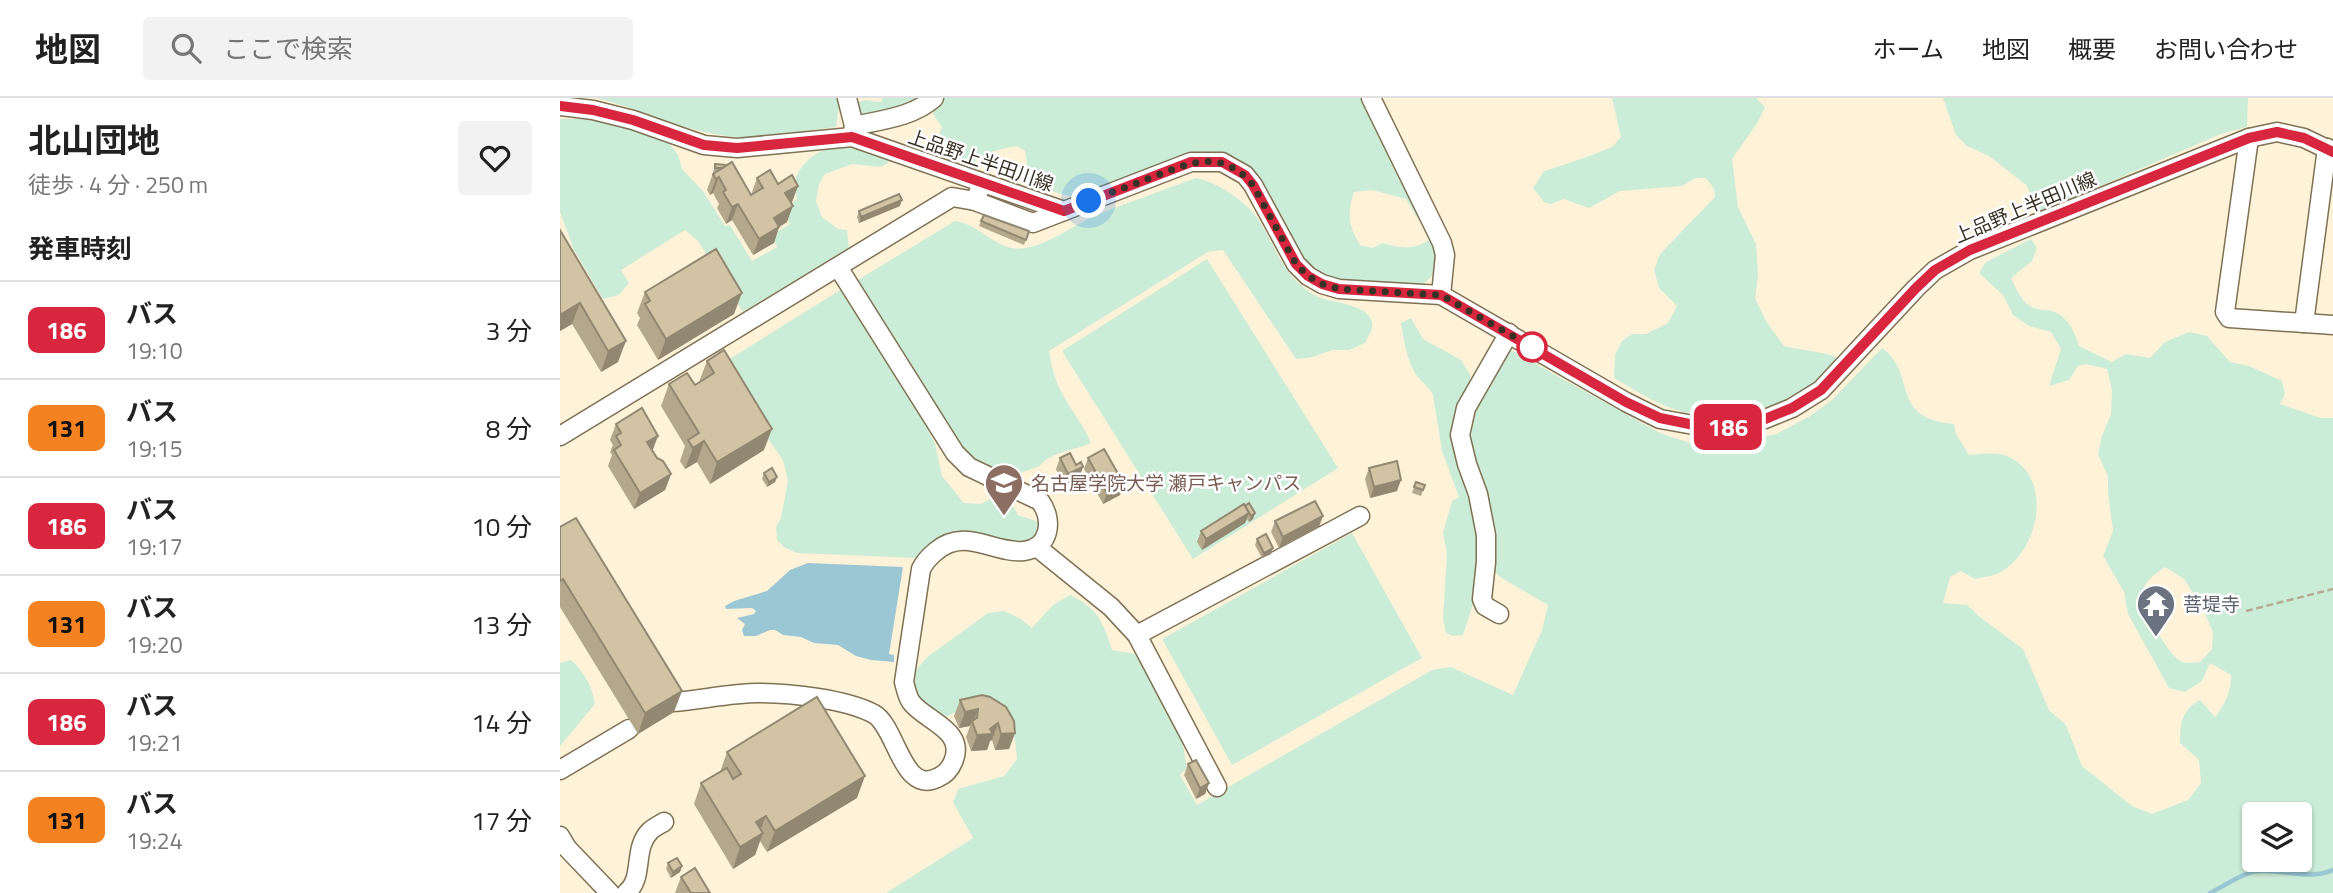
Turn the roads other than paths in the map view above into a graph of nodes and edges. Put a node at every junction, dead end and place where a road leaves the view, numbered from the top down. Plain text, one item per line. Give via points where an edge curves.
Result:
1 (847, 98) edge
2 (934, 98) edge
3 (1371, 98) edge
4 (560, 106) edge
5 (853, 132) junction
6 (2249, 138) junction
7 (2330, 150) edge
8 (981, 182) junction
9 (975, 201) junction
10 (1064, 211) junction
11 (838, 267) junction
12 (1441, 295) junction
13 (2304, 323) junction
14 (2333, 325) edge
15 (1509, 333) junction
16 (560, 436) edge
17 (1360, 516) dead end
18 (1038, 548) junction
19 (1499, 614) dead end
20 (1137, 635) junction
21 (673, 702) edge
22 (629, 729) dead end
23 (560, 770) edge
24 (1217, 786) dead end
25 (664, 822) dead end
26 (560, 836) edge
27 (610, 893) edge
28 (626, 893) edge

1 - 5 street
2 - 5 street via 919,109
3 - 12 street via 1442,243
4 - 5 street, 上品野上半田川線 via 633,120 704,145 737,148
5 - 8 street, 上品野上半田川線
6 - 7 street, 上品野上半田川線 via 2277,132
6 - 13 street via 2225,313 2229,318
6 - 15 street, 上品野上半田川線 via 1970,250 1935,270 1821,390 1765,419 1731,427 1660,418
7 - 13 street
8 - 9 street
8 - 10 street, 上品野上半田川線
9 - 10 street via 1033,223
9 - 11 street via 951,197
10 - 12 street, 上品野上半田川線 via 1191,162 1222,162 1253,185 1296,264 1308,276 1339,289
11 - 16 street
11 - 18 street via 955,453 969,467 1040,501 1046,509 1048,528
12 - 15 street, 上品野上半田川線
13 - 14 street
15 - 19 street via 1466,408 1460,435 1486,535 1482,599
17 - 20 street
18 - 20 street via 1111,607
18 - 21 street via 1021,551 962,541 940,547 921,569 904,682 913,704 946,729 954,741 952,765 934,780 912,775 888,729 875,715 839,701 758,693
20 - 24 street
22 - 23 street
25 - 28 street via 649,832 642,844 634,886
26 - 27 street

